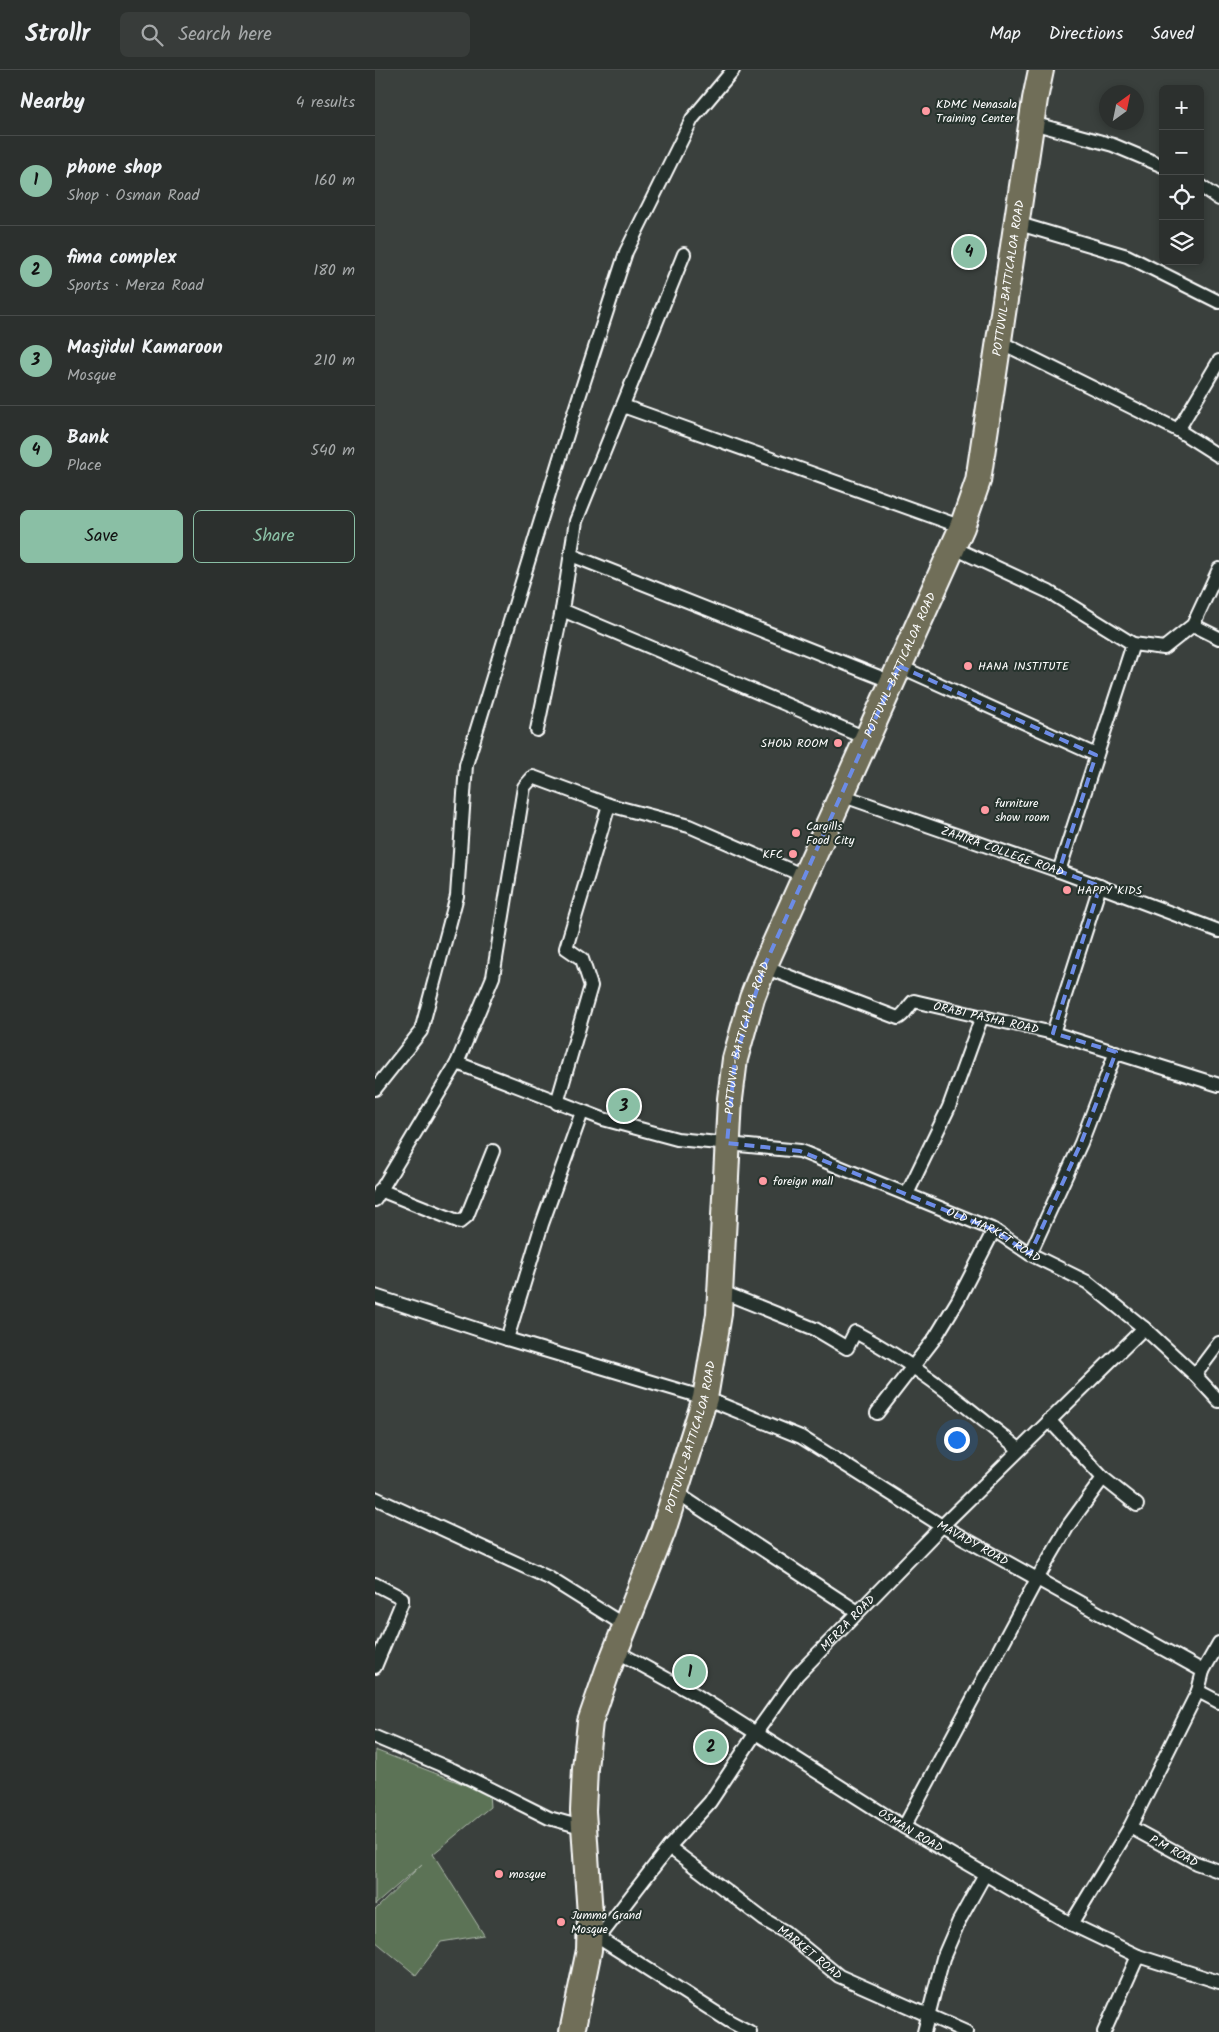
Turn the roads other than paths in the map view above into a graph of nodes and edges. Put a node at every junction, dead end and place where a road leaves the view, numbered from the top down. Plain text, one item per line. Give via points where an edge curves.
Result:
1 (733, 70) edge
2 (1041, 70) edge
3 (1032, 123) junction
4 (1159, 164) edge
5 (1204, 189) edge
6 (1219, 199) edge
7 (1016, 223) junction
8 (684, 254) dead end
9 (1219, 302) edge
10 (998, 341) junction
11 (1219, 361) edge
12 (623, 406) junction
13 (1178, 430) junction
14 (1219, 456) edge
15 (957, 537) junction
16 (571, 555) junction
17 (1219, 569) edge
18 (562, 610) junction
19 (1193, 624) junction
20 (1219, 638) edge
21 (1133, 644) junction
22 (896, 674) junction
23 (537, 730) dead end
24 (866, 738) junction
25 (1096, 755) junction
26 (841, 795) junction
27 (609, 804) junction
28 (1059, 871) junction
29 (804, 876) junction
30 (1100, 886) junction
31 (1219, 931) edge
32 (764, 967) junction
33 (982, 1016) junction
34 (1053, 1034) junction
35 (1116, 1052) junction
36 (457, 1063) junction
37 (1219, 1085) edge
38 (375, 1089) edge
39 (557, 1103) junction
40 (582, 1112) junction
41 (727, 1143) junction
42 (493, 1151) dead end
43 (907, 1194) junction
44 (378, 1195) edge
45 (994, 1230) junction
46 (1030, 1254) junction
47 (720, 1291) junction
48 (375, 1296) edge
49 (1144, 1328) junction
50 (507, 1339) junction
51 (1219, 1343) edge
52 (913, 1367) junction
53 (1195, 1376) junction
54 (705, 1398) junction
55 (1219, 1402) edge
56 (877, 1413) dead end
57 (1049, 1420) junction
58 (1019, 1449) junction
59 (1103, 1478) junction
60 (675, 1492) junction
61 (375, 1498) edge
62 (1137, 1504) dead end
63 (942, 1526) junction
64 (1037, 1579) junction
65 (375, 1584) edge
66 (858, 1612) junction
67 (626, 1623) junction
68 (1219, 1643) edge
69 (615, 1651) junction
70 (375, 1667) edge
71 (1203, 1671) junction
72 (1198, 1691) junction
73 (1219, 1702) edge
74 (755, 1734) junction
75 (375, 1737) edge
76 (904, 1827) junction
77 (1130, 1827) junction
78 (585, 1828) junction
79 (669, 1847) junction
80 (1219, 1871) edge
81 (985, 1874) junction
82 (1071, 1924) junction
83 (594, 1944) junction
84 (1138, 1956) junction
85 (1219, 1982) edge
86 (929, 2016) junction
87 (572, 2032) edge
88 (750, 2032) edge
89 (925, 2032) edge
90 (966, 2032) edge
91 (1104, 2032) edge

1 - 38 street via 692,120 626,252 466,765 457,896 421,1031
2 - 3 highway, POTTUVIL-BATTICALOA ROAD
3 - 4 street via 1113,144
3 - 7 highway, POTTUVIL-BATTICALOA ROAD
5 - 6 street
7 - 9 street via 1127,256
7 - 10 highway, POTTUVIL-BATTICALOA ROAD
8 - 12 street
10 - 13 street
10 - 15 highway, POTTUVIL-BATTICALOA ROAD via 978,481
11 - 13 street
12 - 15 street
12 - 16 street via 576,520
13 - 14 street
15 - 21 street
15 - 22 highway, POTTUVIL-BATTICALOA ROAD
16 - 18 street
16 - 22 street
17 - 19 street
18 - 23 street
18 - 24 street
19 - 20 street
19 - 21 street via 1164,648
21 - 25 street
22 - 24 highway, POTTUVIL-BATTICALOA ROAD
22 - 25 street
24 - 26 highway, POTTUVIL-BATTICALOA ROAD
25 - 28 street
26 - 28 street, ZAHIRA COLLEGE ROAD
26 - 29 highway, POTTUVIL-BATTICALOA ROAD
27 - 29 street via 689,826
27 - 36 street via 533,777 525,787 493,977
27 - 39 street via 566,948 582,959 591,986
28 - 30 street, ZAHIRA COLLEGE ROAD
29 - 32 highway, POTTUVIL-BATTICALOA ROAD
30 - 31 street, ZAHIRA COLLEGE ROAD
30 - 34 street
32 - 33 street, ORABI PASHA ROAD via 898,1018 914,1001
32 - 41 highway, POTTUVIL-BATTICALOA ROAD via 735,1060
33 - 34 street, ORABI PASHA ROAD
33 - 43 street via 949,1107
34 - 35 street, ORABI PASHA ROAD
35 - 37 street, ORABI PASHA ROAD
35 - 46 street via 1081,1143
36 - 39 street, OLD MARKET ROAD
36 - 44 street
39 - 40 street, OLD MARKET ROAD
40 - 41 street, OLD MARKET ROAD via 677,1139
40 - 50 street
41 - 43 street, OLD MARKET ROAD via 800,1151
41 - 47 highway, POTTUVIL-BATTICALOA ROAD
42 - 44 street via 467,1216 460,1222
43 - 45 street, OLD MARKET ROAD
45 - 46 street, OLD MARKET ROAD
45 - 52 street via 958,1300
46 - 49 street, OLD MARKET ROAD via 1087,1282
47 - 52 street via 815,1330 847,1348 855,1332
47 - 54 highway, POTTUVIL-BATTICALOA ROAD
48 - 50 street, MAVADY ROAD
49 - 53 street, OLD MARKET ROAD
49 - 57 street, MERZA ROAD
50 - 54 street, MAVADY ROAD
51 - 53 street
52 - 56 street
52 - 58 street
53 - 55 street, OLD MARKET ROAD
54 - 60 highway, POTTUVIL-BATTICALOA ROAD
54 - 63 street, MAVADY ROAD via 801,1437
57 - 58 street, MERZA ROAD
57 - 59 street
58 - 63 street, MERZA ROAD
59 - 62 street
59 - 64 street via 1068,1526
60 - 66 street
60 - 67 highway, POTTUVIL-BATTICALOA ROAD
61 - 67 street via 549,1578
63 - 64 street, MAVADY ROAD
63 - 66 street, MERZA ROAD
64 - 71 street, MAVADY ROAD
64 - 76 street
65 - 70 street via 398,1595 402,1602
66 - 74 street, MERZA ROAD via 797,1675
67 - 69 highway, POTTUVIL-BATTICALOA ROAD
68 - 71 street
69 - 74 street, OSMAN ROAD via 696,1695
69 - 78 highway, POTTUVIL-BATTICALOA ROAD via 590,1722 585,1768
71 - 72 street
72 - 73 street
72 - 77 street
74 - 76 street, OSMAN ROAD
74 - 79 street, MERZA ROAD via 710,1802
75 - 78 street via 453,1770 549,1818
76 - 81 street, OSMAN ROAD
77 - 80 street, P.M ROAD via 1196,1863
77 - 82 street
78 - 83 highway, POTTUVIL-BATTICALOA ROAD
79 - 83 street, MERZA ROAD
79 - 86 street, MARKET ROAD via 839,1976
81 - 82 street, OSMAN ROAD
81 - 86 street via 959,1920 943,1958
82 - 84 street, OSMAN ROAD
83 - 87 highway, POTTUVIL-BATTICALOA ROAD
83 - 88 street
84 - 85 street, OSMAN ROAD
84 - 91 street
86 - 89 street
86 - 90 street, MARKET ROAD

